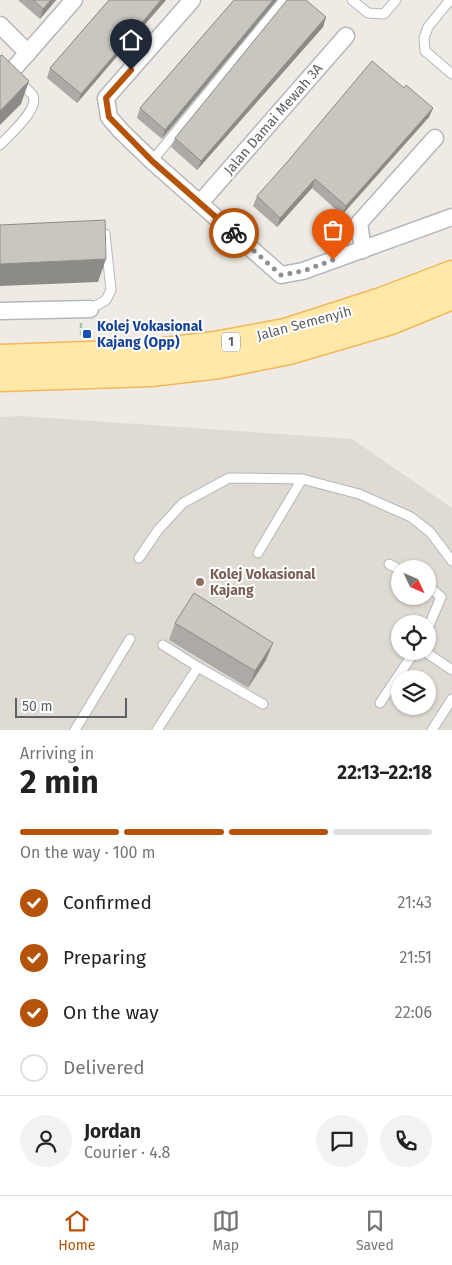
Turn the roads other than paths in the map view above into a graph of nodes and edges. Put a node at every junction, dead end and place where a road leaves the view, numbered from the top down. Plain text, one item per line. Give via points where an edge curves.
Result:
1 (74, 0) edge
2 (192, 0) edge
3 (284, 0) edge
4 (352, 0) edge
5 (396, 0) edge
6 (450, 0) edge
7 (0, 24) edge
8 (346, 36) dead end
9 (28, 53) junction
10 (8, 70) joint
11 (452, 74) edge
12 (435, 138) dead end
13 (0, 144) edge
14 (152, 161) junction
15 (200, 203) junction
16 (452, 217) edge
17 (97, 230) edge
18 (362, 250) junction
19 (452, 274) edge
20 (452, 296) edge
21 (90, 309) joint
22 (0, 311) edge
23 (0, 358) edge
24 (0, 378) edge
25 (302, 479) junction
26 (258, 553) dead end
27 (139, 558) dead end
28 (452, 562) edge
29 (436, 593) edge
30 (433, 615) edge
31 (130, 639) dead end
32 (163, 645) dead end
33 (436, 659) edge
34 (409, 660) edge
35 (198, 668) junction
36 (452, 670) edge
37 (452, 699) edge
38 (380, 703) dead end
39 (263, 704) dead end
40 (75, 730) edge
41 (157, 730) edge
42 (432, 730) edge

1 - 9 street
2 - 14 street via 106,98 109,117
3 - 14 lane
4 - 5 lane via 368,13 384,14
6 - 11 lane via 428,27 424,38 425,51
7 - 9 street
8 - 15 street, Jalan Damai Mewah 3A
9 - 10 street
10 - 13 lane via 33,96 34,105 23,122
12 - 18 street via 359,223
14 - 15 street
15 - 18 street via 281,275 303,271
16 - 18 street
17 - 21 lane via 105,234 111,290 106,300
19 - 23 main road, Jalan Semenyih / 1 via 285,332 216,345 148,353
20 - 24 main road, Jalan Semenyih / 1 via 391,321 289,351 218,365 151,373
21 - 22 street
25 - 26 lane
25 - 27 lane via 229,478 183,503 158,530
25 - 28 lane via 359,494 411,517 430,532
29 - 30 lane via 441,597
31 - 40 lane
32 - 35 lane
33 - 36 lane
34 - 38 lane
35 - 39 lane
35 - 41 lane
37 - 42 lane

